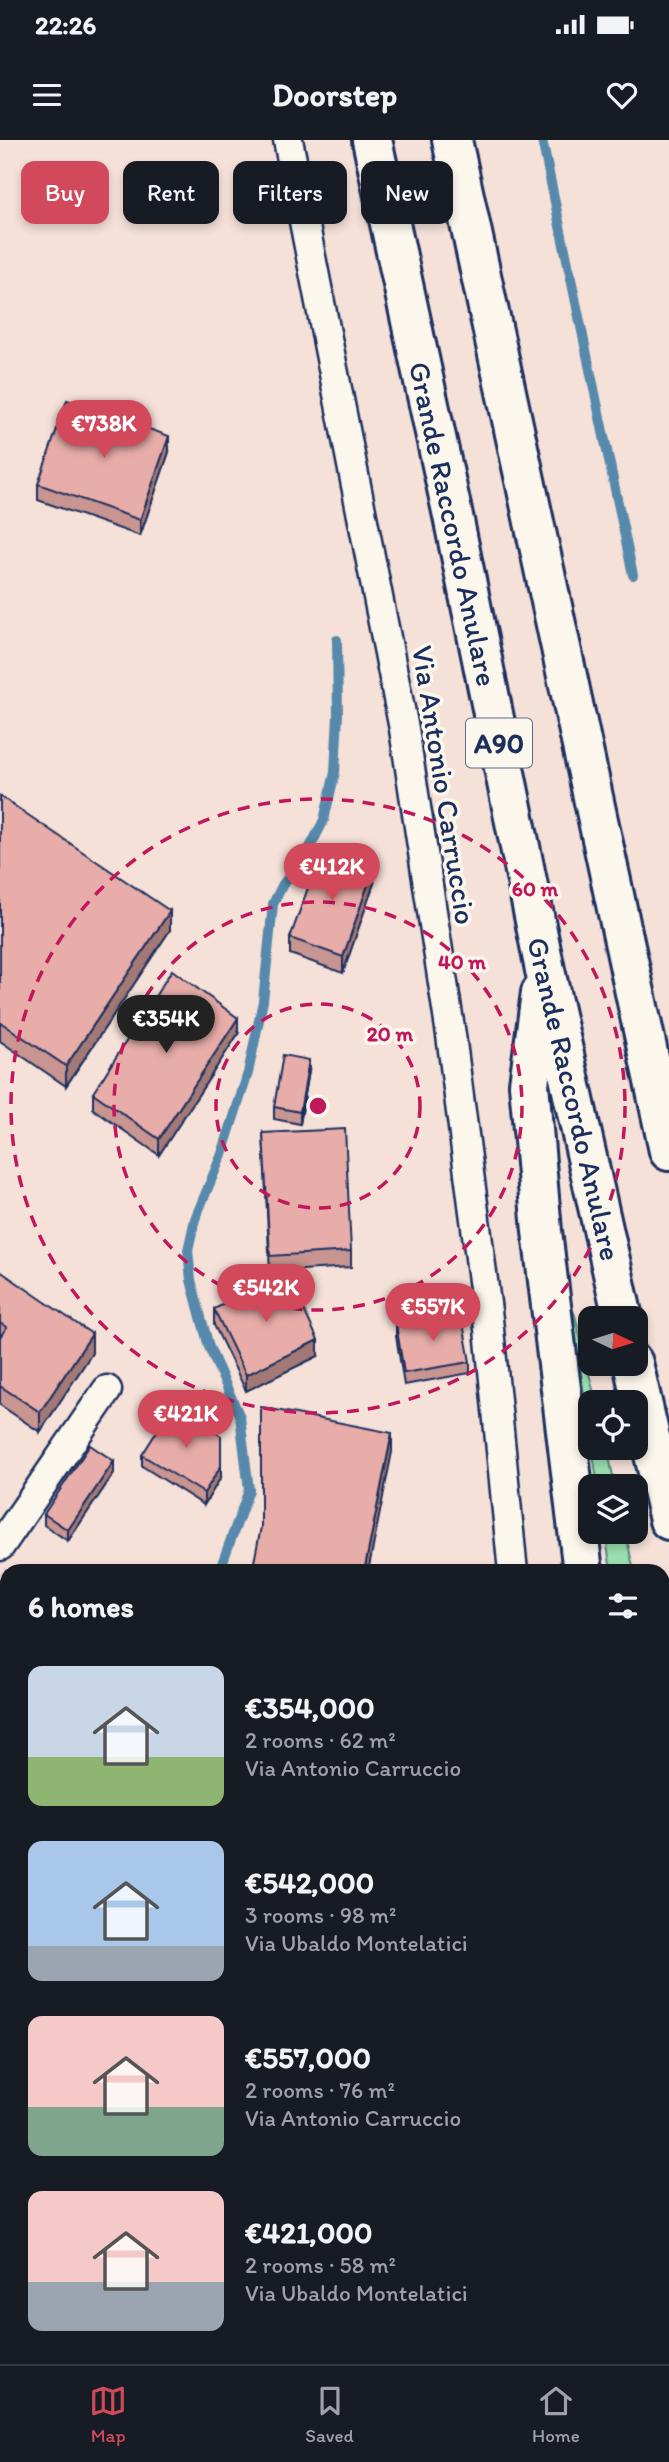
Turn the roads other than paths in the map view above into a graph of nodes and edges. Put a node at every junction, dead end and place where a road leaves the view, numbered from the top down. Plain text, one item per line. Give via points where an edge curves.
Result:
1 (288, 140) edge
2 (372, 140) edge
3 (452, 140) edge
4 (545, 971) junction
5 (634, 990) junction
6 (669, 1051) edge
7 (669, 1151) edge
8 (620, 1306) edge
9 (637, 1376) edge
10 (107, 1390) dead end
11 (669, 1520) edge
12 (0, 1546) edge
13 (512, 1564) edge
14 (582, 1564) edge

1 - 13 street, Via Antonio Carruccio via 404,729 488,1319
2 - 4 main road, Grande Raccordo Anulare / A90
3 - 5 main road, A90
4 - 8 main road, Grande Raccordo Anulare / A90
4 - 14 main road via 529,1084
5 - 6 main road
5 - 7 main road, A90
9 - 11 main road
10 - 12 street

